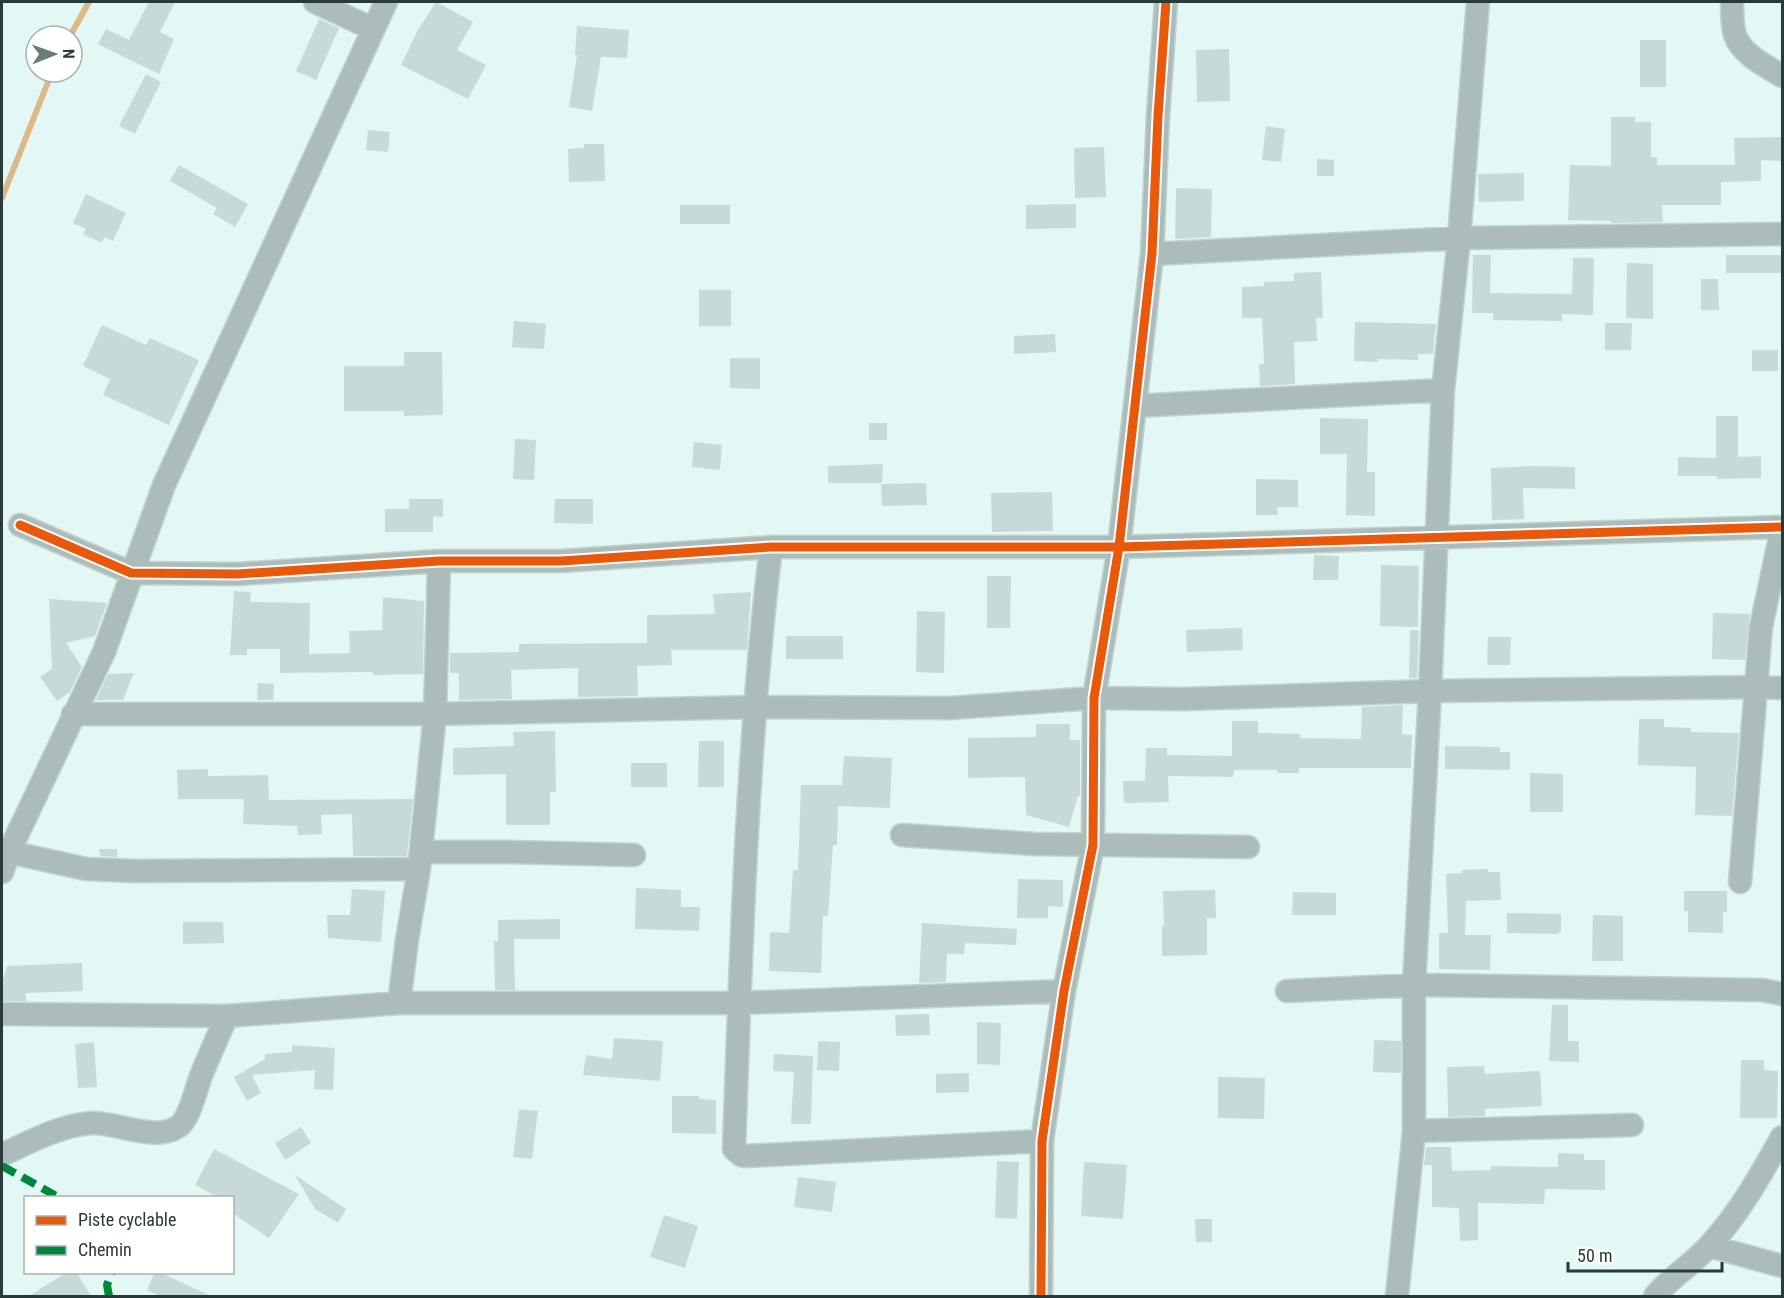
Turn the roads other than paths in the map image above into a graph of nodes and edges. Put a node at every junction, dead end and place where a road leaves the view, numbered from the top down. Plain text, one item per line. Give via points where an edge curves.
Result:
1 (315, 2) edge
2 (386, 2) edge
3 (1166, 2) edge
4 (1478, 2) edge
5 (1732, 2) edge
6 (373, 29) junction
7 (1782, 76) edge
8 (1782, 234) edge
9 (1459, 238) junction
10 (1152, 255) junction
11 (1443, 390) junction
12 (1135, 406) junction
13 (20, 525) dead end
14 (1782, 527) edge
15 (1436, 538) junction
16 (771, 547) junction
17 (1119, 548) junction
18 (439, 561) junction
19 (131, 573) junction
20 (1756, 687) junction
21 (1782, 688) edge
22 (1430, 691) junction
23 (1094, 698) junction
24 (755, 707) junction
25 (73, 714) junction
26 (435, 714) junction
27 (902, 836) dead end
28 (1093, 845) junction
29 (1248, 847) dead end
30 (634, 855) dead end
31 (420, 861) junction
32 (5, 862) edge
33 (1740, 882) dead end
34 (1414, 985) junction
35 (1064, 991) junction
36 (1287, 991) dead end
37 (1782, 994) edge
38 (399, 1003) junction
39 (739, 1003) junction
40 (2, 1014) edge
41 (227, 1016) junction
42 (1632, 1125) dead end
43 (1414, 1131) junction
44 (1782, 1137) edge
45 (1042, 1141) junction
46 (2, 1155) edge
47 (1709, 1246) junction
48 (1782, 1266) edge
49 (1041, 1296) edge
50 (1397, 1296) edge
51 (1655, 1296) edge

1 - 6 street
2 - 6 street
3 - 10 street
4 - 9 street
5 - 7 street via 1736,39 1759,62
6 - 19 street via 164,485
8 - 9 street
9 - 10 street
9 - 11 street
10 - 12 street
11 - 12 street
11 - 15 street
12 - 17 street
13 - 19 street
14 - 15 street
14 - 20 street via 1761,627
15 - 17 street
15 - 22 street
16 - 17 street
16 - 18 street via 561,561
16 - 24 street
17 - 23 street
18 - 19 street via 238,574
18 - 26 street
19 - 25 street via 104,652
20 - 21 street
20 - 22 street
20 - 33 street
22 - 23 street
22 - 34 street
23 - 24 street via 950,708
23 - 28 street
24 - 26 street
24 - 39 street
25 - 26 street
25 - 32 street
26 - 31 street
27 - 28 street
28 - 29 street
28 - 35 street
30 - 31 street
31 - 32 street via 136,871
31 - 38 street
34 - 36 street
34 - 37 street via 1761,990
34 - 43 street
35 - 39 street
35 - 45 street
38 - 39 street
38 - 41 street
39 - 45 street via 734,1149 741,1155
40 - 41 street
41 - 46 street via 180,1125 154,1132 95,1123 27,1143
42 - 43 street
43 - 50 street
44 - 47 street via 1744,1200
45 - 49 street
47 - 48 street
47 - 51 street

